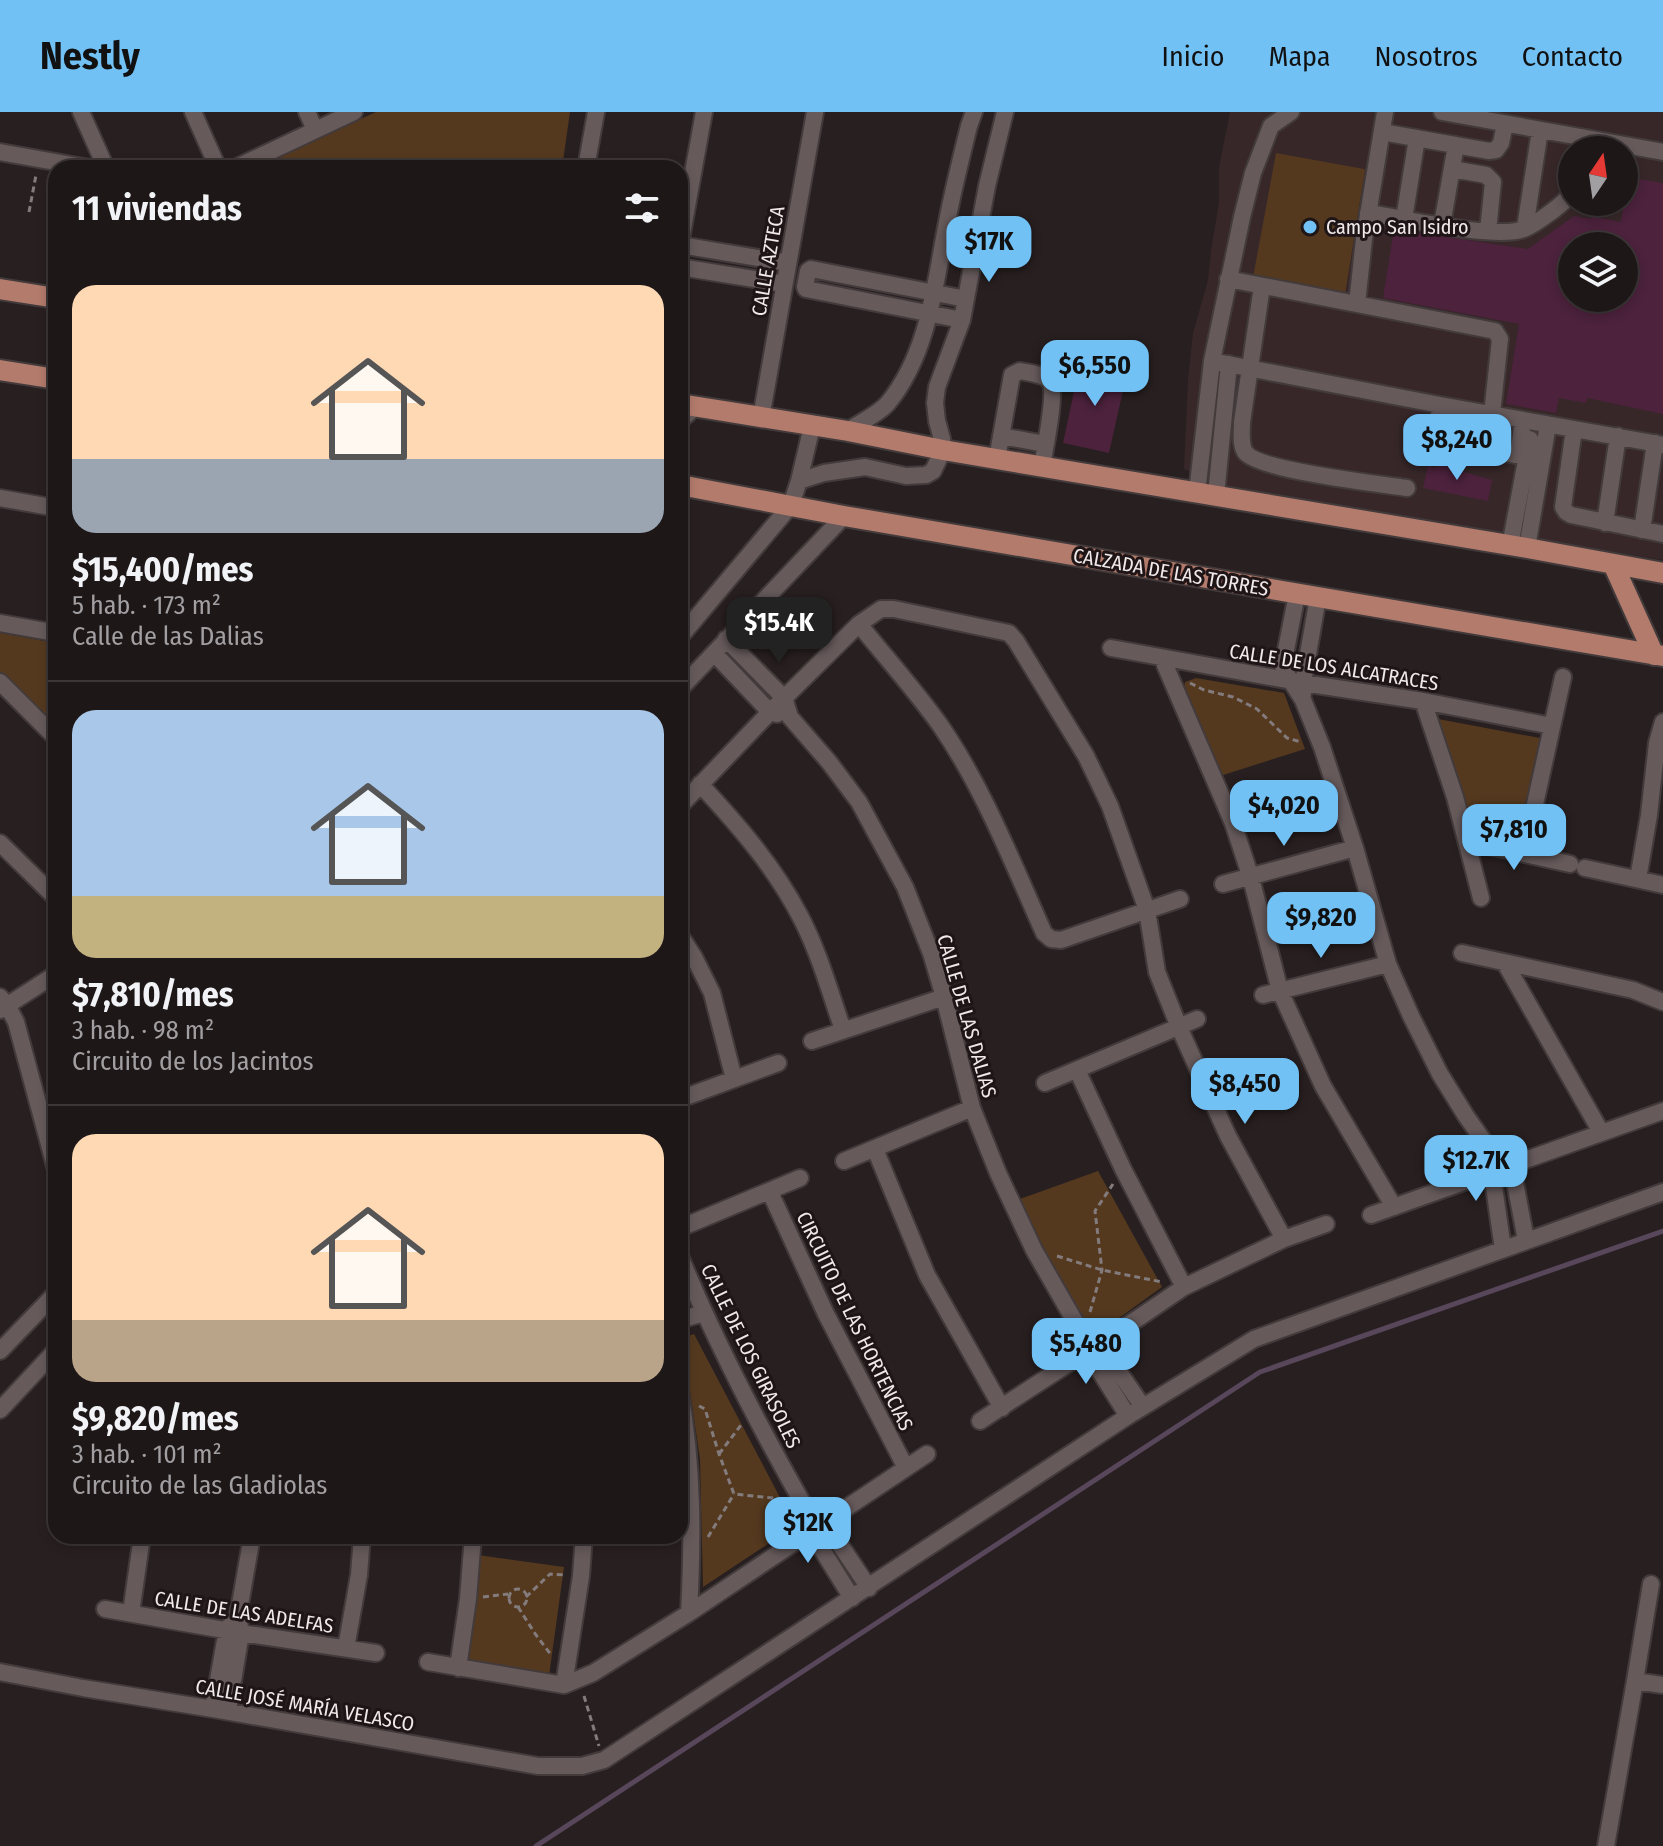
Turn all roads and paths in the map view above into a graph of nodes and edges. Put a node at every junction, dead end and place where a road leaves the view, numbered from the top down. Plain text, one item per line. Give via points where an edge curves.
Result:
1 (81, 112) edge
2 (193, 112) edge
3 (307, 112) edge
4 (354, 112) edge
5 (596, 112) edge
6 (704, 112) edge
7 (815, 112) edge
8 (974, 112) edge
9 (1005, 112) edge
10 (1291, 112) edge
11 (1385, 112) edge
12 (1442, 112) edge
13 (1505, 124) junction
14 (315, 130) junction
15 (1540, 130) junction
16 (1382, 132) junction
17 (1558, 136) edge
18 (1417, 138) junction
19 (1456, 145) junction
20 (1638, 149) edge
21 (0, 152) edge
22 (1663, 152) edge
23 (39, 159) junction
24 (102, 160) edge
25 (214, 160) edge
26 (254, 160) edge
27 (587, 160) edge
28 (48, 161) edge
29 (1452, 169) junction
30 (688, 201) edge
31 (1558, 207) edge
32 (29, 212) dead end
33 (1368, 213) junction
34 (1404, 219) junction
35 (1442, 225) junction
36 (1525, 228) junction
37 (1488, 231) junction
38 (688, 246) edge
39 (788, 263) junction
40 (688, 268) edge
41 (1228, 279) junction
42 (784, 284) junction
43 (1262, 286) junction
44 (0, 289) edge
45 (934, 292) junction
46 (48, 297) edge
47 (966, 299) junction
48 (1357, 304) junction
49 (930, 313) junction
50 (962, 320) junction
51 (1220, 362) junction
52 (1249, 367) junction
53 (0, 370) edge
54 (48, 378) edge
55 (1440, 405) junction
56 (688, 411) edge
57 (1492, 414) junction
58 (761, 418) junction
59 (1535, 422) junction
60 (812, 426) junction
61 (1574, 429) junction
62 (848, 431) junction
63 (1001, 436) junction
64 (1618, 436) junction
65 (1045, 444) junction
66 (1659, 444) edge
67 (943, 450) junction
68 (997, 459) junction
69 (1042, 467) junction
70 (799, 481) junction
71 (688, 486) edge
72 (1407, 488) dead end
73 (1207, 494) junction
74 (0, 498) edge
75 (791, 505) junction
76 (48, 507) edge
77 (844, 516) junction
78 (1605, 523) junction
79 (1642, 530) junction
80 (1663, 534) edge
81 (1519, 547) junction
82 (1613, 564) junction
83 (1663, 573) edge
84 (1308, 596) junction
85 (688, 620) edge
86 (0, 623) edge
87 (859, 624) junction
88 (48, 632) edge
89 (726, 639) junction
90 (1111, 648) dead end
91 (714, 653) junction
92 (1658, 656) edge
93 (1166, 666) junction
94 (1563, 677) dead end
95 (688, 681) edge
96 (0, 682) edge
97 (1299, 688) junction
98 (784, 698) junction
99 (1423, 701) junction
100 (770, 712) junction
101 (790, 717) junction
102 (1663, 722) edge
103 (1552, 726) junction
104 (48, 730) edge
105 (1660, 744) edge
106 (1322, 747) junction
107 (700, 784) junction
108 (688, 797) edge
109 (1467, 841) junction
110 (0, 843) edge
111 (1355, 848) junction
112 (1524, 854) junction
113 (1251, 878) junction
114 (1638, 879) junction
115 (1223, 884) dead end
116 (1663, 885) edge
117 (48, 890) edge
118 (1481, 898) dead end
119 (1180, 899) dead end
120 (1147, 910) junction
121 (688, 948) edge
122 (1462, 953) dead end
123 (1505, 963) junction
124 (1388, 964) junction
125 (48, 978) edge
126 (1280, 991) junction
127 (1263, 995) dead end
128 (944, 997) junction
129 (1663, 1002) edge
130 (2, 1004) edge
131 (1197, 1019) dead end
132 (1179, 1027) junction
133 (843, 1030) junction
134 (812, 1041) dead end
135 (778, 1063) dead end
136 (1077, 1070) junction
137 (734, 1079) junction
138 (1045, 1083) dead end
139 (688, 1096) edge
140 (972, 1108) junction
141 (1663, 1111) edge
142 (1601, 1132) junction
143 (48, 1140) edge
144 (875, 1149) junction
145 (844, 1161) dead end
146 (1494, 1165) junction
147 (1512, 1167) junction
148 (1123, 1169) junction
149 (800, 1178) dead end
150 (770, 1192) junction
151 (1663, 1192) edge
152 (1394, 1207) junction
153 (1371, 1215) dead end
154 (1326, 1224) dead end
155 (688, 1225) edge
156 (1284, 1239) junction
157 (1526, 1240) junction
158 (1503, 1249) junction
159 (1034, 1250) junction
160 (1102, 1270) junction
161 (688, 1275) edge
162 (1184, 1287) junction
163 (48, 1301) edge
164 (704, 1313) junction
165 (688, 1318) edge
166 (1089, 1342) junction
167 (0, 1351) edge
168 (48, 1359) edge
169 (688, 1400) edge
170 (1002, 1408) junction
171 (0, 1410) edge
172 (752, 1410) junction
173 (1136, 1412) junction
174 (980, 1421) dead end
175 (719, 1454) junction
176 (927, 1454) dead end
177 (688, 1456) edge
178 (906, 1468) junction
179 (734, 1494) junction
180 (812, 1518) junction
181 (141, 1544) edge
182 (251, 1544) edge
183 (361, 1544) edge
184 (472, 1544) edge
185 (583, 1544) edge
186 (692, 1564) junction
187 (581, 1576) junction
188 (1651, 1584) dead end
189 (869, 1588) junction
190 (510, 1594) junction
191 (526, 1597) junction
192 (852, 1598) junction
193 (468, 1599) junction
194 (518, 1607) junction
195 (105, 1609) dead end
196 (131, 1613) junction
197 (689, 1613) junction
198 (236, 1626) junction
199 (346, 1648) junction
200 (376, 1653) dead end
201 (428, 1662) dead end
202 (458, 1668) junction
203 (0, 1672) edge
204 (569, 1679) junction
205 (1635, 1681) junction
206 (1663, 1685) edge
207 (220, 1710) junction
208 (604, 1760) junction
209 (1606, 1846) edge

1 - 24 street
2 - 25 street
3 - 14 street
4 - 14 street
5 - 27 street
6 - 30 street
7 - 39 street, CALLE AZTECA
8 - 45 street
9 - 47 street
10 - 41 street via 1271,126 1253,173
11 - 16 street
12 - 13 street
13 - 15 street
13 - 19 street via 1496,150
14 - 26 street
15 - 17 street
15 - 36 street
16 - 18 street
16 - 33 street
18 - 19 street
18 - 34 street
19 - 29 street
20 - 22 street
21 - 23 street
23 - 28 street
23 - 32 path
29 - 35 street
29 - 37 street via 1486,175 1493,182
31 - 36 street
33 - 34 street
33 - 48 street
34 - 35 street
35 - 37 street
36 - 37 street
38 - 39 street
39 - 42 street, CALLE AZTECA
40 - 42 street
41 - 43 street
41 - 51 street
42 - 58 street, CALLE AZTECA
43 - 48 street
43 - 52 street
44 - 46 main road
45 - 47 street
45 - 49 street
45 - 49 street via 808,271 806,289
47 - 50 street
48 - 57 street via 1495,331 1500,339
49 - 50 street
49 - 62 street via 919,347 887,405
50 - 67 street via 937,387
51 - 52 street
51 - 73 street
52 - 55 street
52 - 72 street via 1242,443 1256,461
53 - 54 main road
55 - 57 street
55 - 59 street via 1437,438 1515,455
56 - 58 main road
57 - 59 street
58 - 60 main road
59 - 61 street
59 - 81 street
60 - 62 main road
60 - 70 street
61 - 64 street
61 - 78 street via 1563,507 1571,515
62 - 67 main road
63 - 65 street
63 - 65 street via 1012,375 1020,371 1044,377 1052,386
63 - 68 street
64 - 66 street
64 - 78 street
65 - 69 street
66 - 79 street
67 - 68 main road
67 - 70 street via 926,475 865,467
68 - 69 main road
69 - 73 main road
70 - 75 street
71 - 75 main road, CALZADA DE LAS TORRES
73 - 81 main road
74 - 76 street
75 - 77 main road, CALZADA DE LAS TORRES
75 - 85 street
77 - 84 main road, CALZADA DE LAS TORRES
77 - 89 street
78 - 79 street
79 - 80 street
81 - 82 main road
82 - 83 main road
82 - 92 main road
84 - 92 main road, CALZADA DE LAS TORRES
84 - 97 street via 1283,665
86 - 88 street
87 - 98 street
87 - 120 street via 881,609 894,609 1009,633 1086,756
87 - 120 street via 940,726 967,771 1044,933 1061,940
89 - 91 street
89 - 98 street, CALLE DE LAS DALIAS
90 - 93 street, CALLE DE LOS ALCATRACES
91 - 95 street
91 - 100 street
93 - 97 street, CALLE DE LOS ALCATRACES
93 - 106 path via 1204,690 1257,709 1287,738
93 - 113 street
94 - 103 street
96 - 104 street
97 - 99 street, CALLE DE LOS ALCATRACES
97 - 106 street
98 - 100 street
98 - 101 street, CALLE DE LAS DALIAS
99 - 103 street, CALLE DE LOS ALCATRACES
99 - 109 street
100 - 101 street
100 - 107 street
101 - 128 street, CALLE DE LAS DALIAS via 859,802 905,887
102 - 105 street
103 - 112 street
105 - 114 street
106 - 111 street
107 - 108 street
107 - 133 street via 739,826 801,917
109 - 112 street
109 - 118 street
110 - 117 street
111 - 113 street
111 - 124 street
112 - 114 street
113 - 115 street
113 - 126 street
114 - 116 street
119 - 120 street
120 - 132 street via 1157,972
121 - 137 street via 712,993
122 - 123 street
123 - 129 street via 1633,990
123 - 142 street
124 - 126 street
124 - 146 street via 1440,1074
125 - 130 street
126 - 127 street
126 - 152 street via 1323,1086
128 - 133 street
128 - 140 street, CALLE DE LAS DALIAS
130 - 143 street via 16,1022
131 - 132 street
132 - 136 street
132 - 156 street via 1228,1136
133 - 134 street
135 - 137 street
136 - 138 street
136 - 148 street
137 - 139 street
140 - 144 street
140 - 159 street, CALLE DE LAS DALIAS
141 - 142 street
142 - 147 street
144 - 145 street
144 - 170 street via 927,1275
146 - 147 street
146 - 152 street
146 - 158 street
147 - 157 street
148 - 160 path via 1095,1211
148 - 162 street
149 - 150 street
150 - 155 street
150 - 178 street, CIRCUITO DE LAS HORTENCIAS
151 - 157 street
152 - 153 street
154 - 156 street
156 - 162 street
157 - 158 street
158 - 173 street via 1254,1339
159 - 160 path
159 - 166 street, CALLE DE LAS DALIAS
160 - 162 path
160 - 166 path
161 - 164 street, CALLE DE LOS GIRASOLES
162 - 166 street via 1137,1319
163 - 167 street
164 - 165 street
164 - 172 street, CALLE DE LOS GIRASOLES
166 - 170 street
166 - 173 street, CALLE DE LAS DALIAS
168 - 171 street
169 - 175 path via 705,1409
170 - 174 street
172 - 175 path
172 - 180 street, CALLE DE LOS GIRASOLES
173 - 189 street
175 - 179 path
176 - 178 street
177 - 186 street
178 - 180 street
179 - 180 path
179 - 186 path
180 - 189 street, CALLE DE LOS GIRASOLES
180 - 192 street, CALLE DE LOS GIRASOLES
180 - 197 street
181 - 196 street
182 - 198 street
183 - 199 street
184 - 193 street
185 - 187 street
186 - 197 street
187 - 191 path via 550,1574
187 - 204 street
188 - 205 street
189 - 192 street
190 - 191 path via 519,1589
190 - 193 path
190 - 194 path via 510,1603
191 - 194 path
192 - 208 street
193 - 202 street
194 - 204 path
195 - 196 street, CALLE DE LAS ADELFAS
196 - 198 street, CALLE DE LAS ADELFAS
197 - 204 street via 593,1673
198 - 199 street, CALLE DE LAS ADELFAS
198 - 207 street
199 - 200 street, CALLE DE LAS ADELFAS
201 - 202 street
202 - 204 street
203 - 207 street, CALLE JOSÉ MARÍA VELASCO
204 - 208 path
205 - 206 street
205 - 209 street
207 - 208 street, CALLE JOSÉ MARÍA VELASCO via 538,1766

